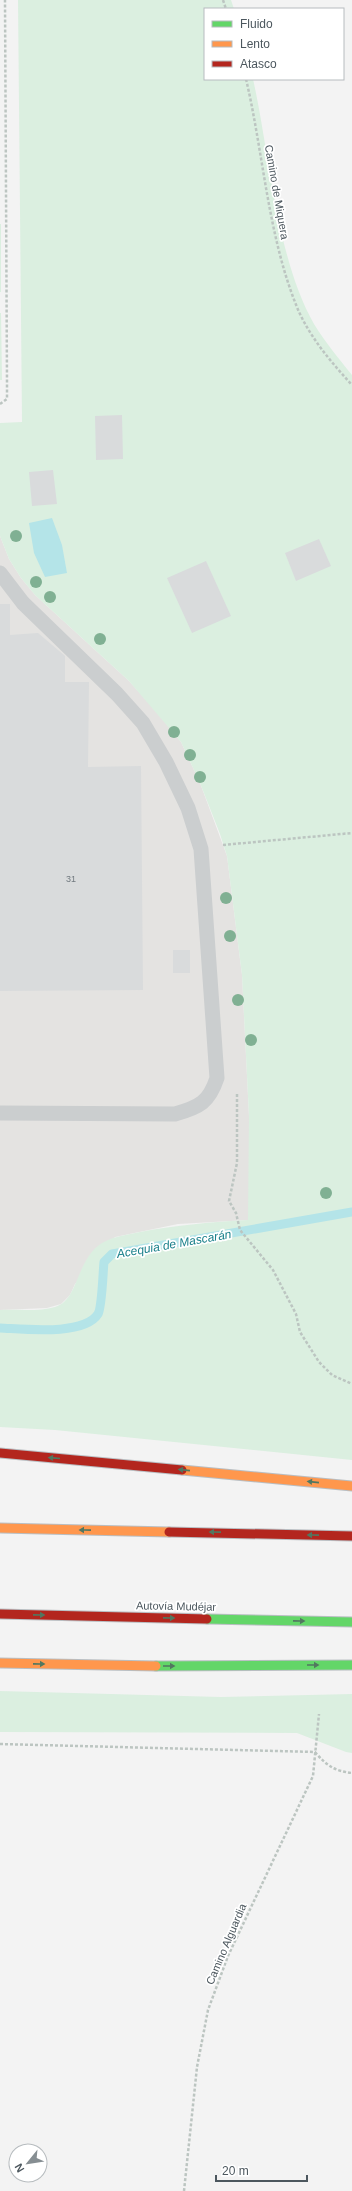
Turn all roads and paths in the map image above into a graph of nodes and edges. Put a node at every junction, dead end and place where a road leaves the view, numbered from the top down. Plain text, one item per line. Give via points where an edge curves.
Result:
1 (5, 0) edge
2 (246, 80) edge
3 (352, 385) edge
4 (0, 404) edge
5 (0, 573) edge
6 (352, 833) edge
7 (201, 849) junction
8 (237, 1088) dead end
9 (0, 1113) edge
10 (352, 1384) edge
11 (0, 1454) edge
12 (352, 1486) edge
13 (0, 1528) edge
14 (352, 1536) edge
15 (0, 1614) edge
16 (352, 1622) edge
17 (0, 1663) edge
18 (352, 1665) edge
19 (319, 1714) dead end
20 (0, 1744) edge
21 (315, 1752) junction
22 (352, 1772) edge
23 (184, 2191) edge

1 - 4 path via 7,399
2 - 3 path, Camino de Miquera via 275,235 300,312 327,356
5 - 7 lane via 23,603 117,694 143,723 166,762 188,808
6 - 7 path
7 - 9 lane via 217,1078 211,1094 201,1105 175,1114
8 - 10 path via 237,1163 228,1201 236,1213 238,1227 273,1270 296,1314 300,1332 319,1362 332,1375
12 -> 11 highway
14 -> 13 highway
15 -> 16 highway, Autovía Mudéjar
17 -> 18 highway via 140,1666
19 - 21 path, Camino Alguardia
20 - 21 path
21 - 22 path via 326,1765 344,1772
21 - 23 path, Camino Alguardia via 313,1776 228,1956 208,2010 197,2068

